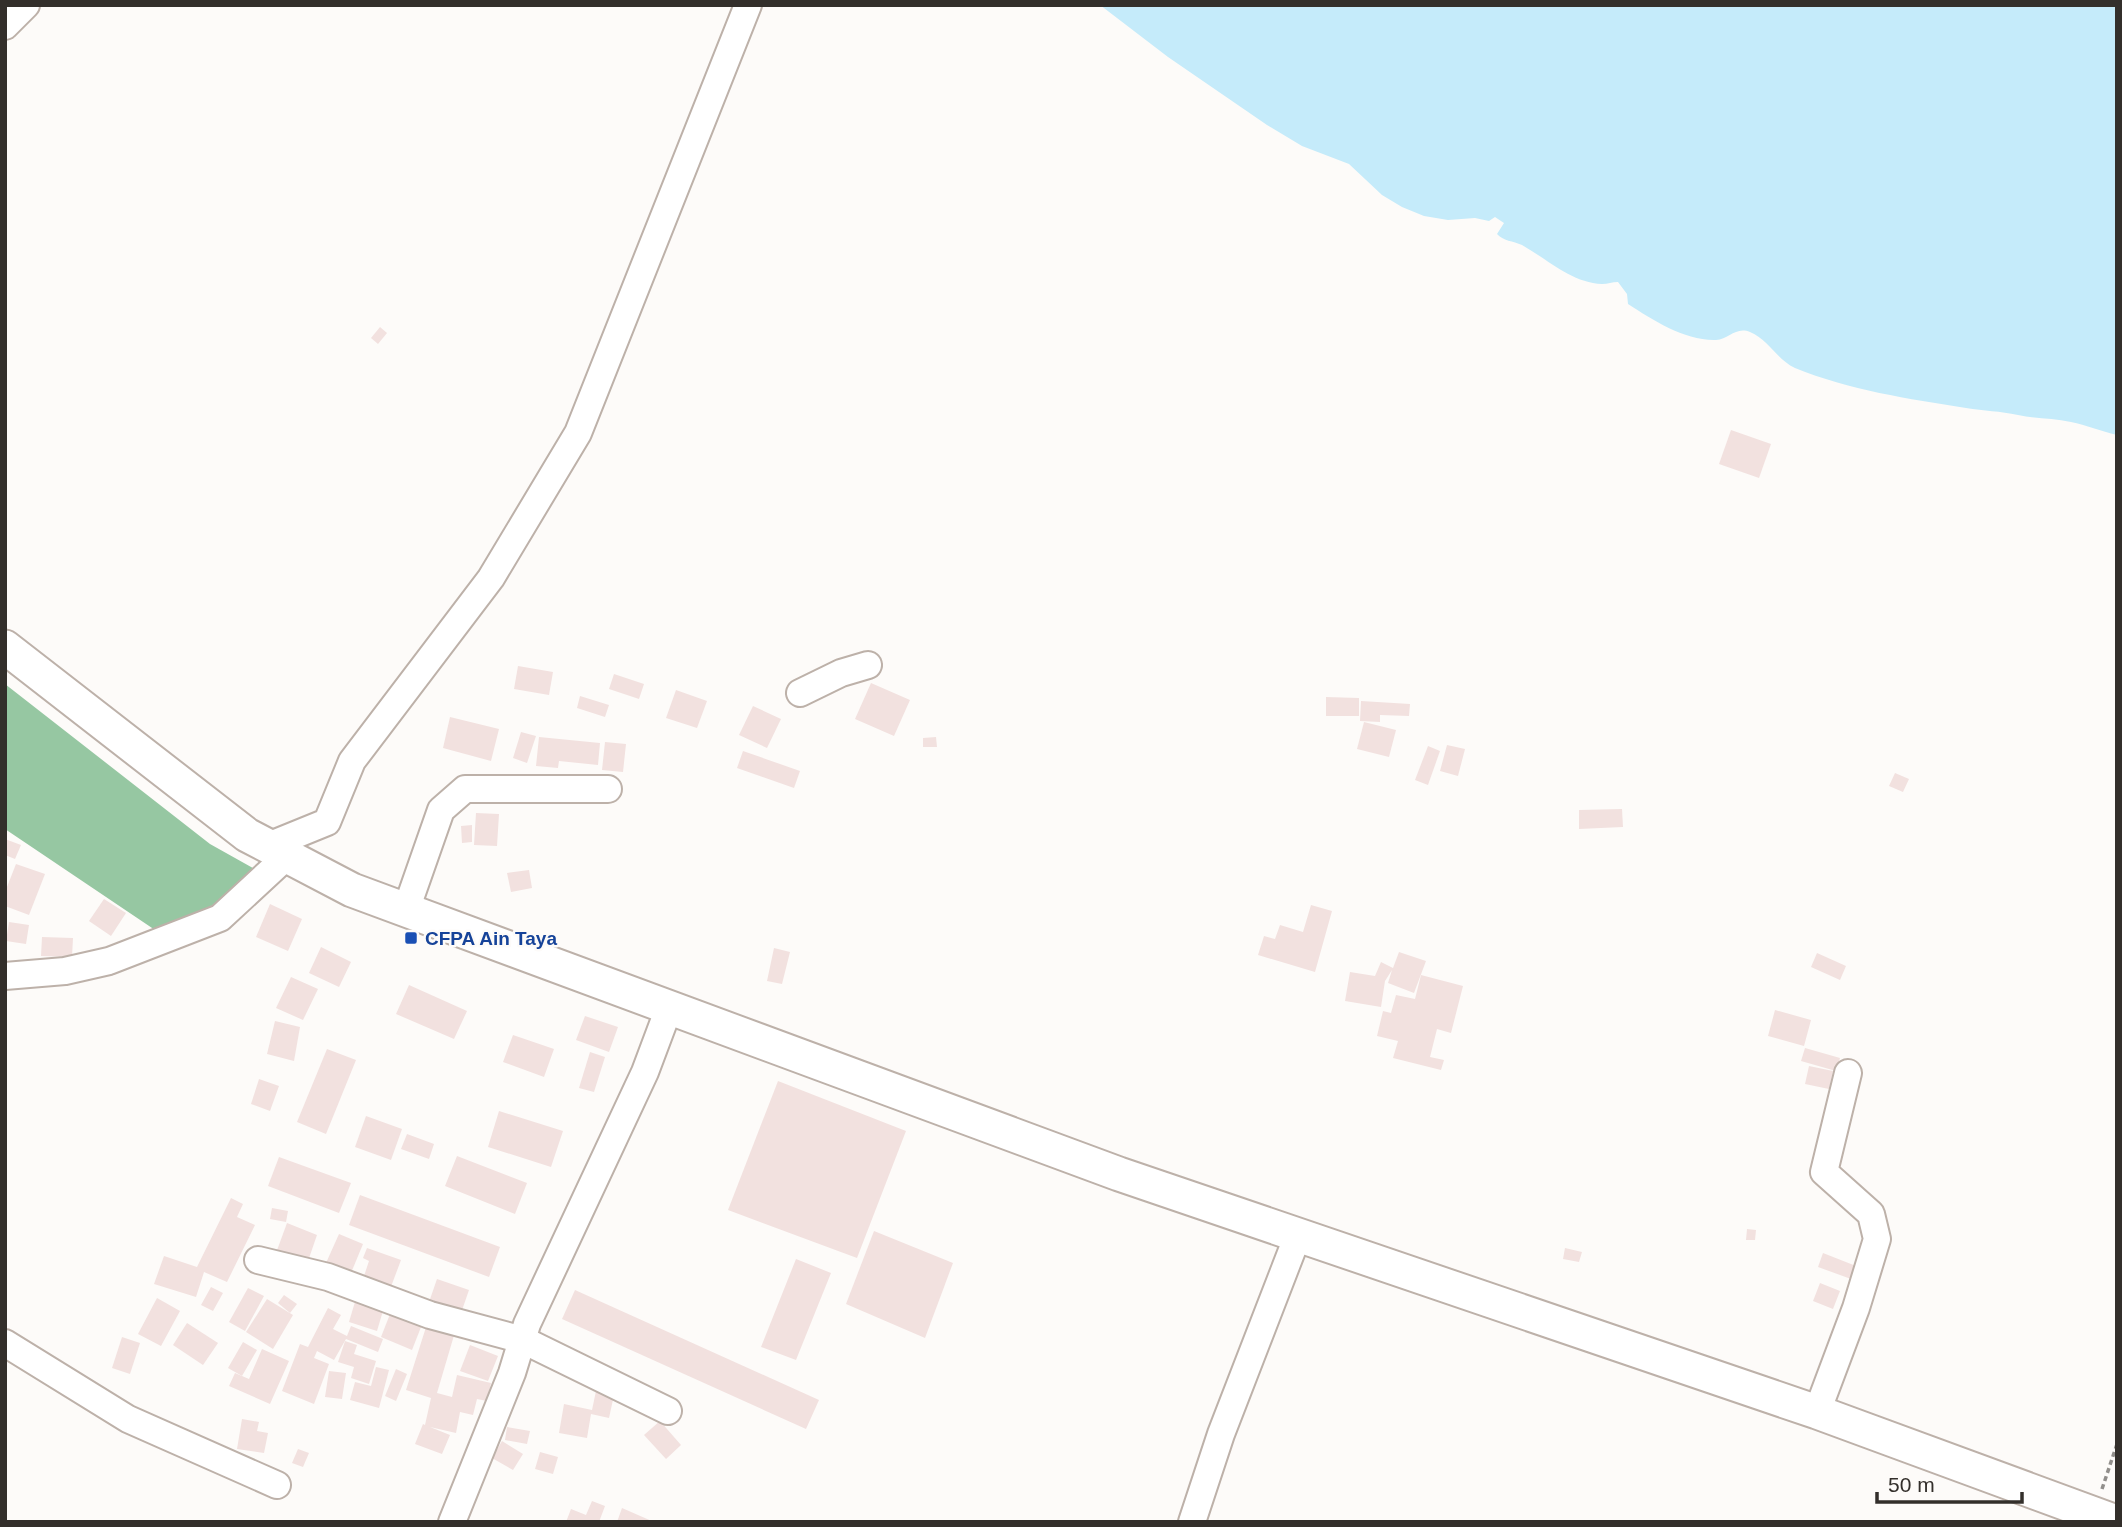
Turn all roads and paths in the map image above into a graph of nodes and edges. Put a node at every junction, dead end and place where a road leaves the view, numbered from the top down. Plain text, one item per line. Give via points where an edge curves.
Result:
1 (26, 5) edge
2 (748, 5) edge
3 (5, 26) edge
4 (5, 647) edge
5 (869, 665) dead end
6 (800, 693) dead end
7 (608, 789) dead end
8 (278, 851) junction
9 (406, 910) junction
10 (5, 976) edge
11 (669, 1008) junction
12 (1849, 1073) dead end
13 (1298, 1236) junction
14 (258, 1260) dead end
15 (523, 1340) junction
16 (5, 1343) edge
17 (668, 1411) dead end
18 (1816, 1412) junction
19 (2117, 1444) edge
20 (277, 1486) dead end
21 (2107, 1518) edge
22 (452, 1522) edge
23 (1192, 1522) edge

1 - 3 street
2 - 8 street via 578,433 491,578 352,761 327,822
4 - 8 main road via 247,835
5 - 6 street
7 - 9 street via 465,789 441,810
8 - 9 main road via 352,890
8 - 10 street via 220,918 110,961 65,971
9 - 11 main road
11 - 13 main road
11 - 15 street via 645,1072
12 - 18 street via 1824,1172 1871,1213 1877,1239
13 - 18 main road
13 - 23 street
14 - 15 street via 328,1277 430,1315
15 - 17 street
15 - 22 street
16 - 20 street via 128,1419
18 - 21 main road
19 - 21 path via 2103,1486

